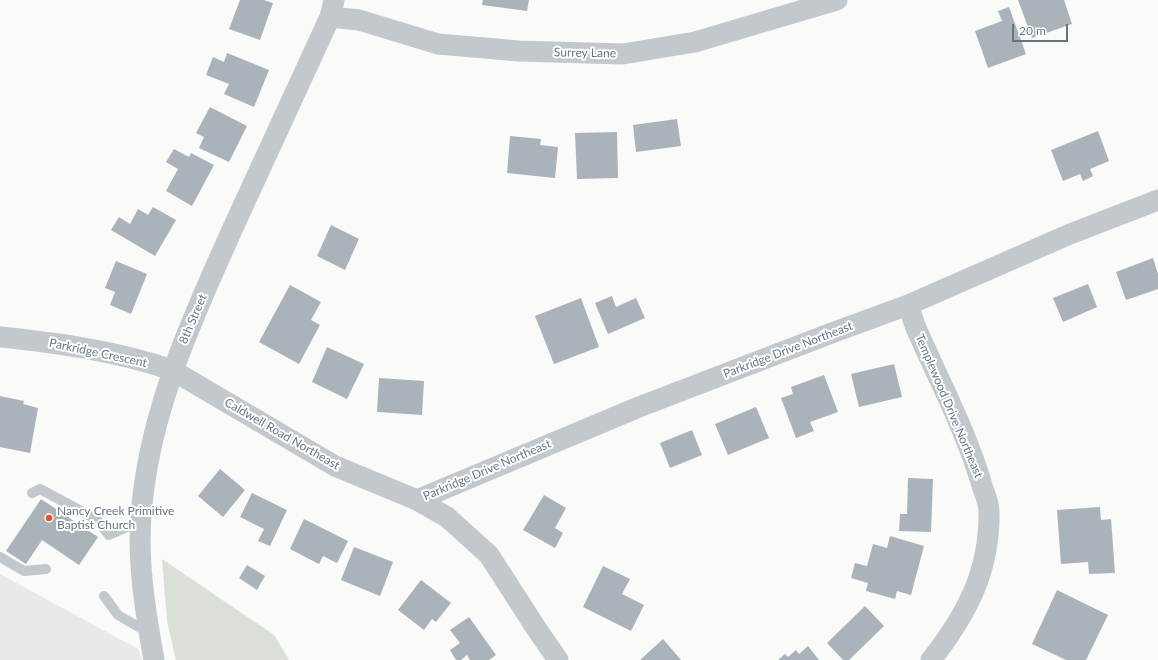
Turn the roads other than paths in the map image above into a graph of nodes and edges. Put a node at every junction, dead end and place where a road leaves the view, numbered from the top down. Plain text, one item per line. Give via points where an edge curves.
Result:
1 (837, 0) edge
2 (332, 9) edge
3 (1158, 200) edge
4 (908, 305) junction
5 (0, 337) edge
6 (172, 370) junction
7 (32, 492) dead end
8 (417, 500) junction
9 (141, 521) junction
10 (0, 557) edge
11 (46, 569) dead end
12 (104, 596) dead end
13 (149, 633) junction
14 (154, 660) edge
15 (558, 660) edge
16 (931, 660) edge

1 - 2 street, Surrey Lane via 695,42 623,54 518,51 438,44
2 - 6 street, 8th Street
3 - 4 street, Parkridge Drive Northeast via 1070,234
4 - 8 street, Parkridge Drive Northeast via 638,407
4 - 16 street, Templewood Drive Northeast via 975,461 989,509 986,555 974,593 954,631
5 - 6 street, Parkridge Crescent via 74,345
6 - 8 street, Caldwell Road Northeast via 335,466
6 - 9 street, 8th Street via 154,437
7 - 9 lane via 40,489 96,519 109,535
8 - 15 street, Caldwell Road Northeast via 447,517 489,555
9 - 13 street, 8th Street via 141,574
10 - 11 lane via 24,571
12 - 13 lane via 118,615
13 - 14 street, 8th Street

